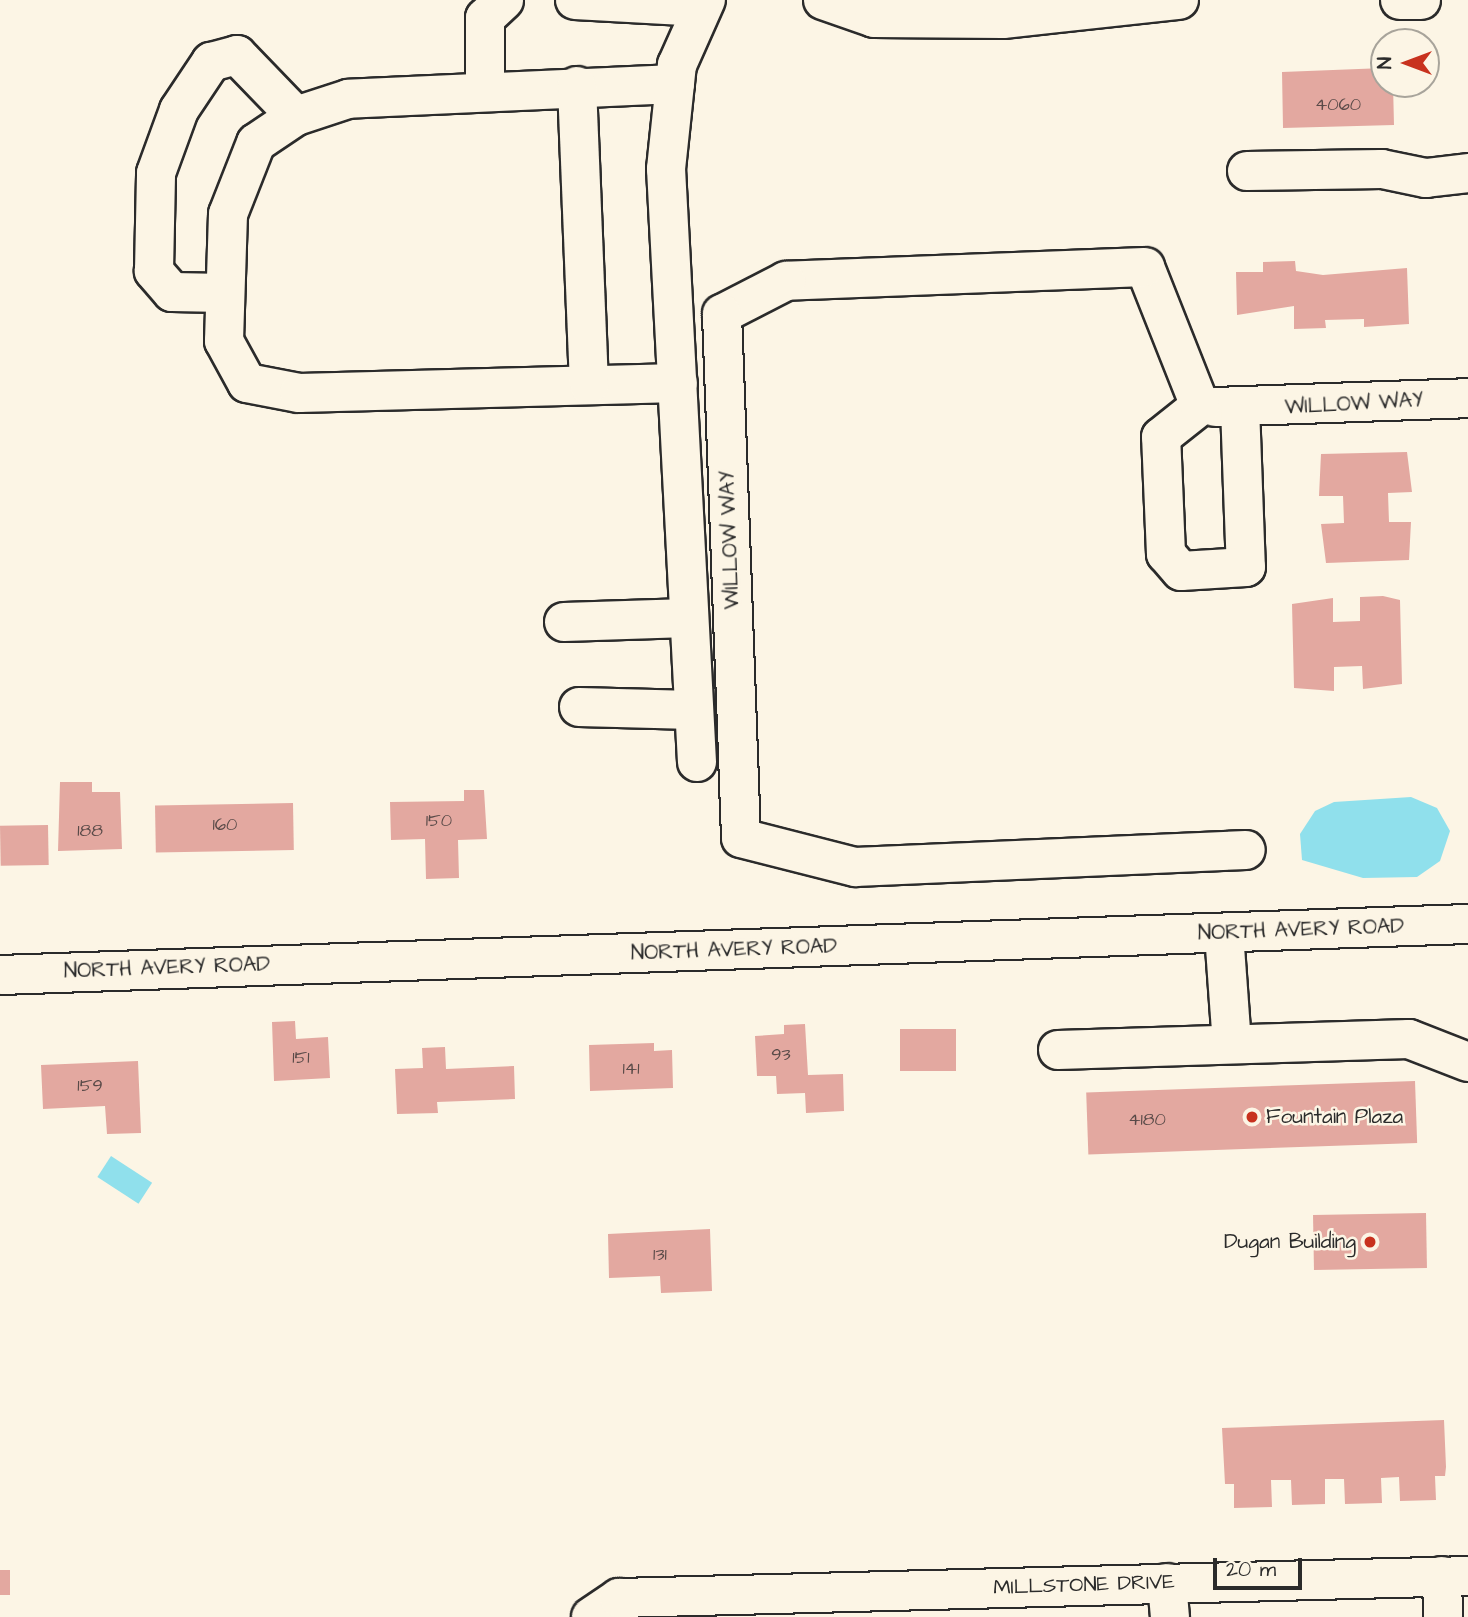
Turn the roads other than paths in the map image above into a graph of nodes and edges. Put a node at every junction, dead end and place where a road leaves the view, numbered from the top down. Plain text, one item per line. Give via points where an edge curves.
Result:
1 (504, 0) edge
2 (575, 0) edge
3 (823, 0) edge
4 (1179, 0) edge
5 (1400, 0) edge
6 (1421, 0) edge
7 (1126, 3) edge
8 (704, 4) edge
9 (674, 84) junction
10 (577, 86) junction
11 (485, 90) junction
12 (296, 116) junction
13 (1247, 171) dead end
14 (1468, 173) edge
15 (225, 293) junction
16 (678, 383) junction
17 (589, 385) junction
18 (1468, 398) edge
19 (1200, 406) junction
20 (1240, 407) junction
21 (688, 618) junction
22 (564, 622) dead end
23 (579, 708) dead end
24 (693, 710) junction
25 (696, 762) dead end
26 (1246, 850) dead end
27 (1468, 924) edge
28 (1224, 933) junction
29 (0, 975) edge
30 (1232, 1044) junction
31 (1059, 1050) dead end
32 (1468, 1062) edge
33 (1455, 1576) edge
34 (1169, 1600) edge
35 (701, 1606) edge
36 (591, 1617) edge
37 (1443, 1617) edge

1 - 11 street via 485,18
2 - 8 street
3 - 7 street via 874,18 1003,19
4 - 7 street
5 - 6 street
8 - 9 street
9 - 10 street
9 - 16 street via 666,169
10 - 11 street
10 - 17 street
11 - 12 street via 348,99
12 - 15 street via 256,144 233,202
12 - 15 street via 237,55 211,62 179,110 156,173 154,271 172,292
13 - 14 street via 1382,169 1426,178
15 - 17 street via 224,341 247,383 299,393
16 - 17 street
16 - 21 street
18 - 20 street, WILLOW WAY
19 - 20 street, WILLOW WAY
19 - 20 street via 1161,437 1166,555 1181,571 1246,567
19 - 26 street, WILLOW WAY via 1145,267 786,281 722,314 741,838 855,867
21 - 22 street
21 - 24 street
23 - 24 street
24 - 25 street
27 - 28 street, NORTH AVERY ROAD
28 - 29 street, NORTH AVERY ROAD
28 - 30 street
30 - 31 street
30 - 32 street via 1409,1038
33 - 34 street, MILLSTONE DRIVE
33 - 37 street
34 - 35 street, MILLSTONE DRIVE
35 - 36 street, MILLSTONE DRIVE via 619,1598

